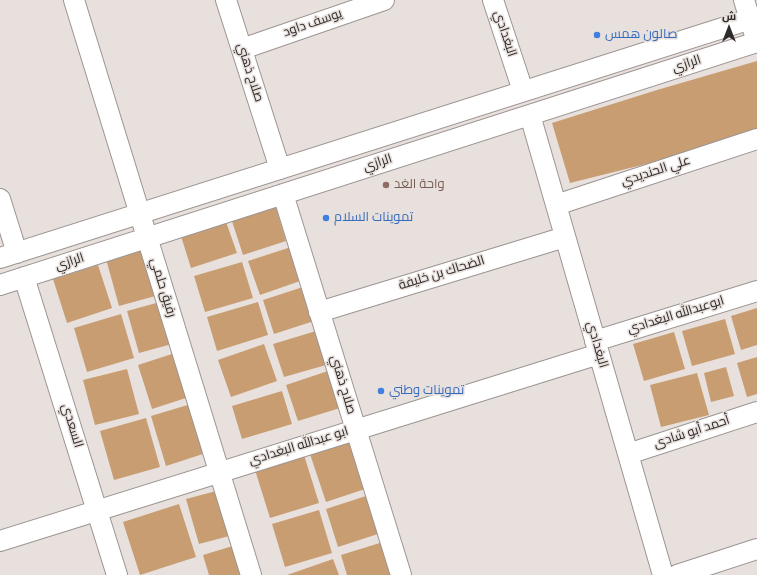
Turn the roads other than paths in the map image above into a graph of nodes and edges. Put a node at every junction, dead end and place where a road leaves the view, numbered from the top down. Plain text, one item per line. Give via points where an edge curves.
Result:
1 (74, 0) edge
2 (226, 0) edge
3 (384, 0) edge
4 (493, 0) edge
5 (744, 0) edge
6 (358, 4) edge
7 (753, 18) edge
8 (757, 42) edge
9 (242, 49) junction
10 (523, 91) junction
11 (530, 115) junction
12 (757, 139) edge
13 (280, 169) junction
14 (283, 194) junction
15 (0, 199) edge
16 (556, 205) junction
17 (140, 214) junction
18 (565, 237) junction
19 (147, 238) junction
20 (9, 256) edge
21 (24, 277) junction
22 (0, 285) edge
23 (757, 291) edge
24 (319, 312) junction
25 (597, 347) junction
26 (757, 412) edge
27 (356, 430) junction
28 (628, 454) junction
29 (220, 472) junction
30 (97, 510) junction
31 (0, 541) edge
32 (757, 549) edge
33 (117, 575) edge
34 (251, 575) edge
35 (401, 575) edge
36 (663, 575) edge
37 (677, 575) edge

1 - 17 street, رفيق حلمي
2 - 9 street, صلاح ذهني
3 - 6 street, يوسف داود
4 - 10 street, البغدادي
5 - 7 street
6 - 9 street, يوسف داود
7 - 8 street
7 - 10 street, الرازي
8 - 11 street, الرازي
9 - 13 street, صلاح ذهني
10 - 13 street, الرازي
11 - 14 street, الرازي
11 - 16 street, البغدادي
12 - 16 street, علي الحنديدي
13 - 17 street, الرازي
14 - 19 street, الرازي
14 - 24 street, صلاح ذهني
15 - 20 street
16 - 18 street, البغدادي
17 - 19 street, رفيق حلمي
17 - 20 street, الرازي
18 - 24 street, الضحاك بن خليفة
18 - 25 street, البغدادي
19 - 21 street, الرازي
19 - 29 street, رفيق حلمي
21 - 22 street, الرازي
21 - 30 street, السعدي
23 - 25 street, ابوعبدالله البغدادي
24 - 27 street, صلاح ذهني
25 - 27 street, ابو عبدالله البغدادي
25 - 28 street, البغدادي
26 - 28 street, أحمد أبو شادى
27 - 29 street, ابو عبدالله البغدادي
27 - 35 street, صلاح ذهني
28 - 36 street, البغدادي
29 - 30 street, ابو عبدالله البغدادي
29 - 34 street, رفيق حلمي
30 - 31 street, ابو عبدالله البغدادي
30 - 33 street, السعدي
32 - 37 street

